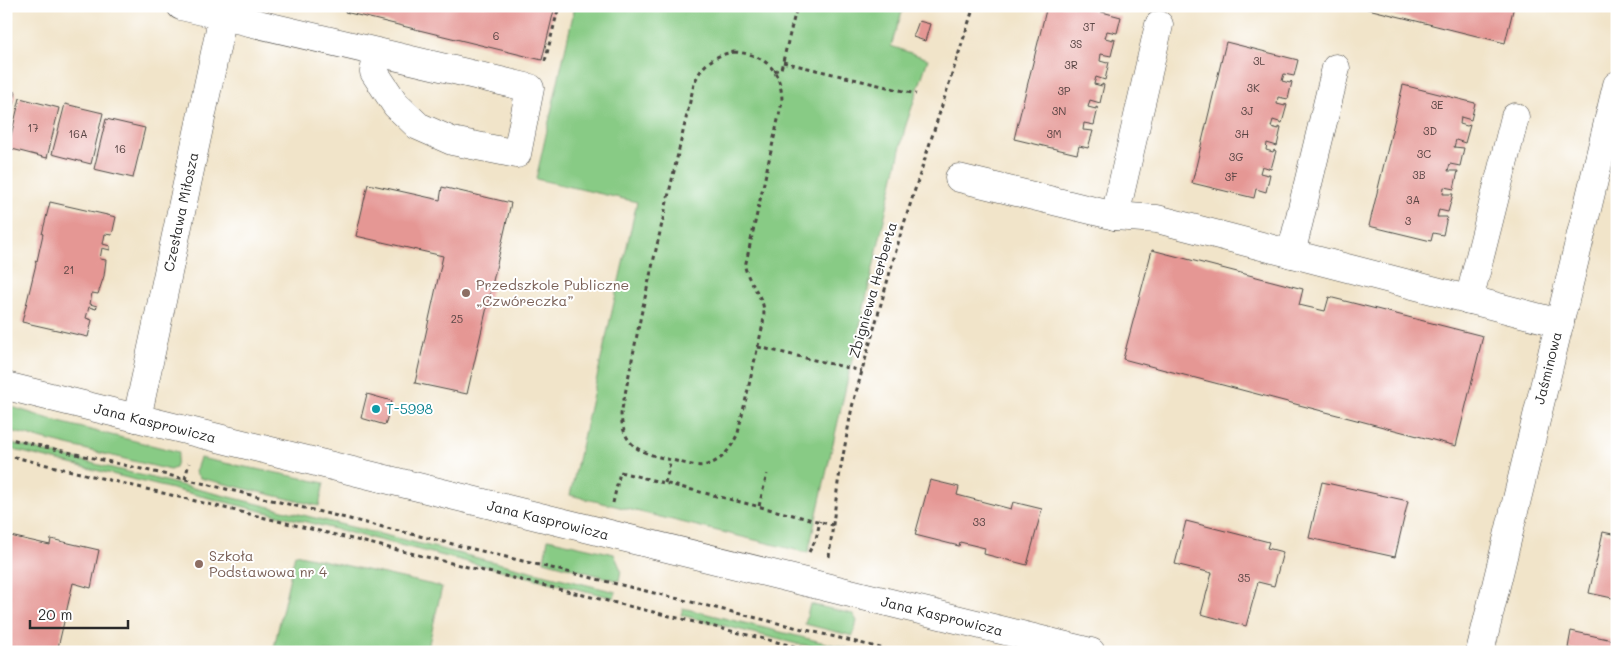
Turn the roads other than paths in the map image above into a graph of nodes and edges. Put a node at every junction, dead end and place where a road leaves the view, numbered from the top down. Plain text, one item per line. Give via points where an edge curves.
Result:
1 (181, 6) edge
2 (224, 11) edge
3 (1159, 25) dead end
4 (376, 52) junction
5 (1336, 68) dead end
6 (1617, 85) edge
7 (1515, 117) dead end
8 (959, 178) dead end
9 (1115, 216) junction
10 (1291, 254) junction
11 (1468, 300) junction
12 (1560, 324) junction
13 (6, 386) edge
14 (137, 418) junction
15 (1091, 652) edge
16 (1480, 652) edge

1 - 2 street
2 - 4 street
2 - 14 street, Czesława Miłosza
3 - 9 street
4 - 4 street via 530,88 518,154 452,141 418,126 396,105 374,72
5 - 10 street
6 - 12 street, Jaśminowa
7 - 11 street
8 - 9 street
9 - 10 street via 1157,219
10 - 11 street
11 - 12 street
12 - 16 street, Jaśminowa
13 - 14 street, Jana Kasprowicza
14 - 15 street, Jana Kasprowicza

